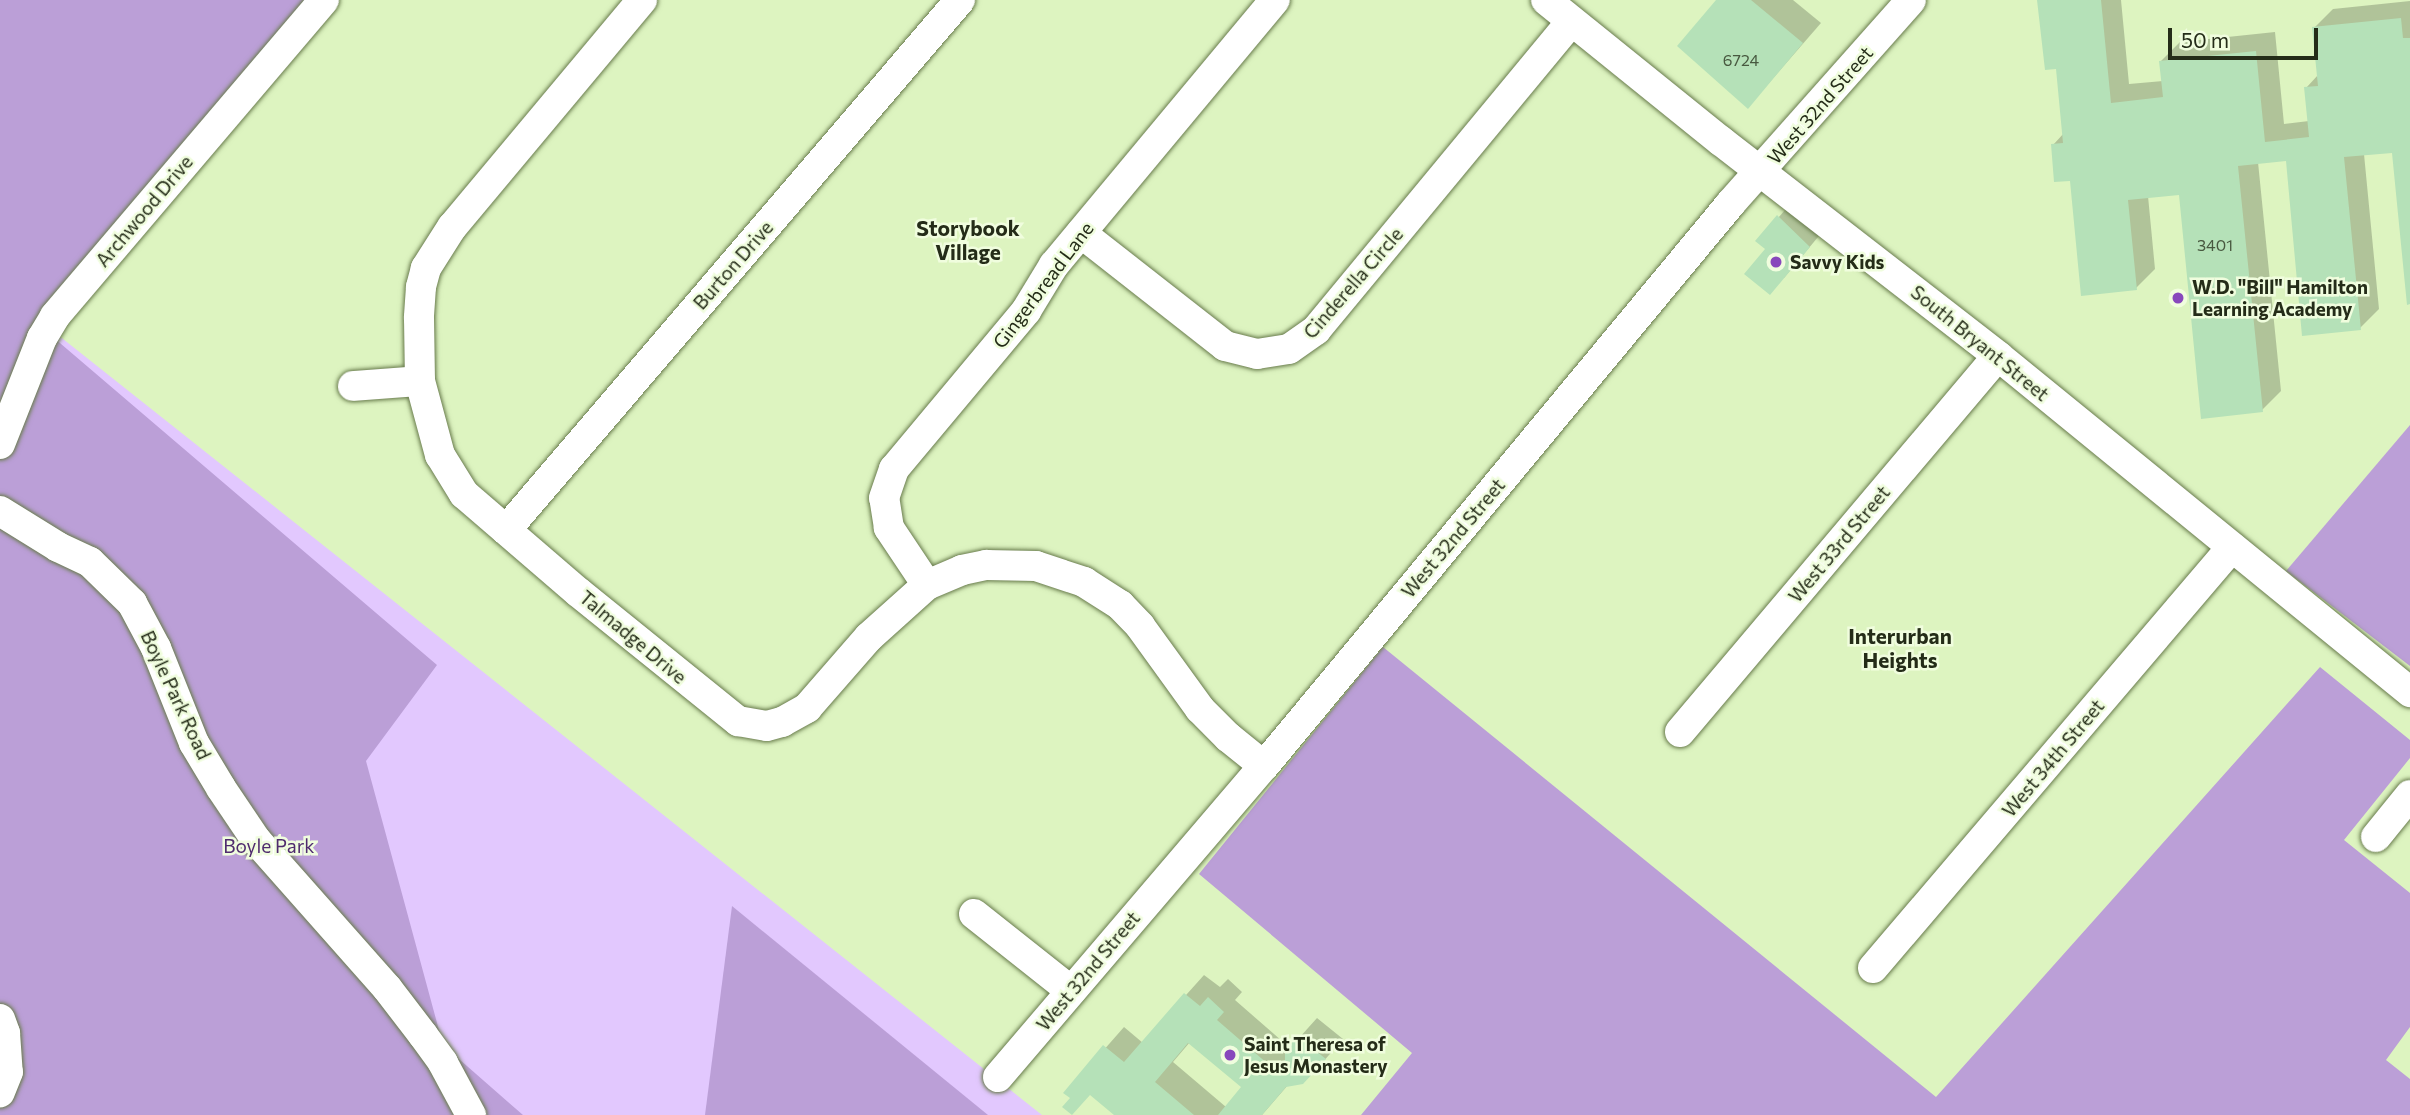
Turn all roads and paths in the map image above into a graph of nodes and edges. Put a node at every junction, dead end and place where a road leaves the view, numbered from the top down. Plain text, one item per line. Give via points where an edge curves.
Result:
1 (324, 0) edge
2 (642, 0) edge
3 (960, 0) edge
4 (1275, 0) edge
5 (1546, 0) edge
6 (1911, 0) edge
7 (1571, 22) junction
8 (1761, 172) junction
9 (1082, 233) junction
10 (1998, 356) junction
11 (420, 381) junction
12 (353, 386) dead end
13 (0, 444) edge
14 (0, 511) edge
15 (506, 530) junction
16 (2232, 547) junction
17 (927, 585) junction
18 (2410, 692) edge
19 (1680, 732) dead end
20 (1264, 766) junction
21 (2410, 795) edge
22 (2376, 837) dead end
23 (974, 914) dead end
24 (1873, 968) dead end
25 (1071, 991) junction
26 (0, 1019) edge
27 (998, 1077) dead end
28 (0, 1092) edge
29 (471, 1115) edge

1 - 13 street, Archwood Drive via 55,316
2 - 11 street, Talmadge Drive via 436,248 421,286
3 - 15 street, Burton Drive
4 - 9 street, Gingerbread Lane
5 - 7 street, South Bryant Street
6 - 8 street, West 32nd Street
7 - 8 street, South Bryant Street
7 - 9 street, Cinderella Circle via 1316,330 1289,349 1257,354 1225,345
8 - 10 street, South Bryant Street
8 - 20 street, West 32nd Street
9 - 17 street, Gingerbread Lane via 1054,265 1026,311 887,483 889,528
10 - 16 street, South Bryant Street
10 - 19 street, West 33rd Street
11 - 12 street
11 - 15 street, Talmadge Drive via 444,464 471,502
14 - 29 street, Boyle Park Road via 90,562 132,603 156,648 194,743 221,788 256,840 423,1035
15 - 17 street, Talmadge Drive via 721,710 756,725 782,722 807,708 869,637
16 - 18 street, South Bryant Street
16 - 24 street, West 34th Street
17 - 20 street, Talmadge Drive via 962,570 1011,564 1048,569 1084,582 1120,605 1200,709
20 - 25 street, West 32nd Street
21 - 22 street
23 - 25 street
25 - 27 street, West 32nd Street
26 - 28 street via 8,1072

